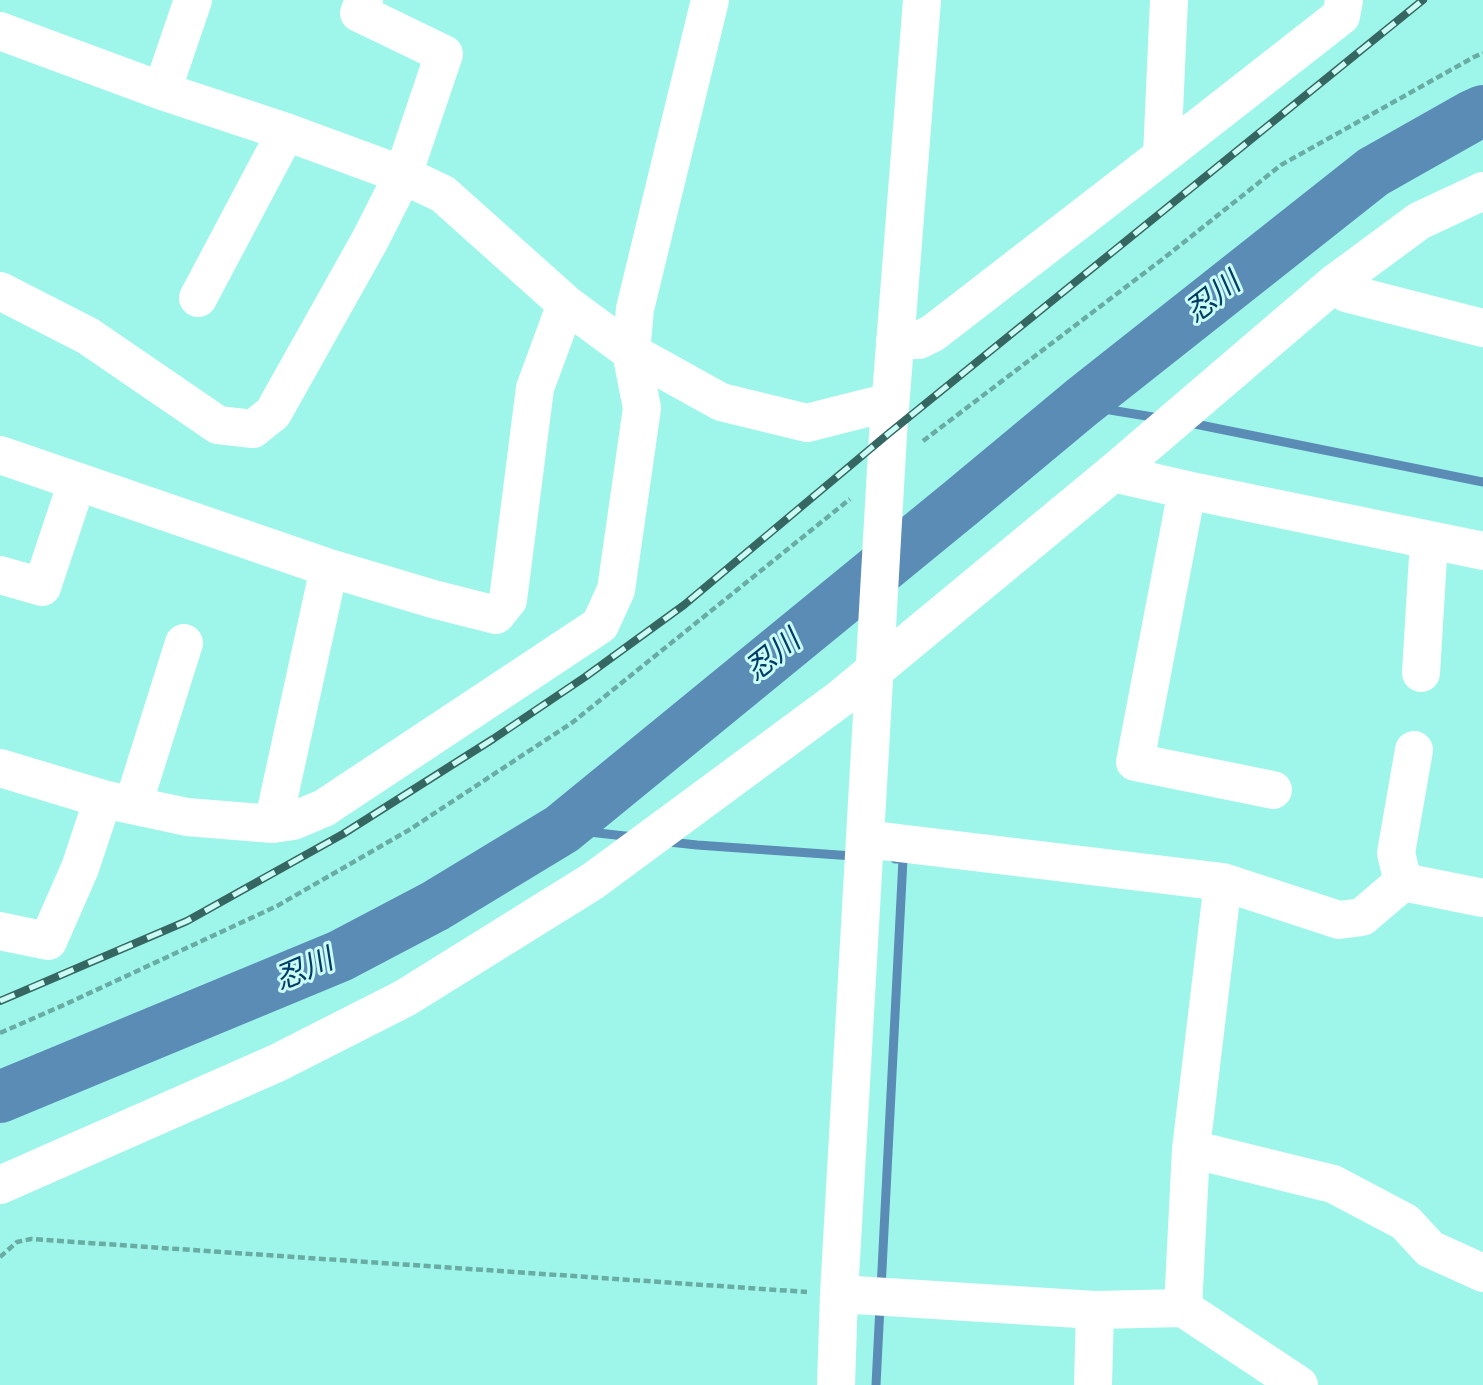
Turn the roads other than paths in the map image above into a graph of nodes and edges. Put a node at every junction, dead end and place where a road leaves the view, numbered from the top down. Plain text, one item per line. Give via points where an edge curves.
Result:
1 (192, 0) edge
2 (364, 0) edge
3 (710, 0) edge
4 (922, 0) edge
5 (1169, 0) edge
6 (1344, 0) edge
7 (0, 31) edge
8 (162, 91) junction
9 (285, 132) junction
10 (1162, 156) junction
11 (403, 175) junction
12 (1483, 191) edge
13 (1335, 283) junction
14 (0, 291) edge
15 (198, 298) dead end
16 (566, 304) junction
17 (1483, 328) edge
18 (895, 340) junction
19 (631, 352) junction
20 (890, 403) junction
21 (0, 455) edge
22 (1113, 472) junction
23 (77, 482) junction
24 (1186, 490) junction
25 (1429, 540) junction
26 (1483, 551) edge
27 (329, 568) junction
28 (0, 575) edge
29 (184, 643) dead end
30 (875, 660) junction
31 (1420, 673) dead end
32 (1414, 750) dead end
33 (0, 768) edge
34 (1273, 790) dead end
35 (118, 802) junction
36 (273, 824) junction
37 (865, 839) junction
38 (1223, 882) junction
39 (1403, 882) junction
40 (1483, 898) edge
41 (0, 931) edge
42 (1191, 1149) junction
43 (0, 1185) edge
44 (1483, 1273) edge
45 (839, 1294) junction
46 (1183, 1308) junction
47 (1095, 1310) junction
48 (836, 1385) edge
49 (1093, 1385) edge
50 (1299, 1385) edge

1 - 8 street
2 - 11 street via 359,13 444,54
3 - 19 street via 635,309
4 - 18 street
5 - 10 street
6 - 10 street via 1341,16
7 - 8 street
8 - 9 street
9 - 11 street
9 - 15 street
10 - 18 street via 933,333 919,340
11 - 14 street via 273,413 253,429 218,425 88,336
11 - 16 street via 443,194
12 - 13 street via 1419,221
13 - 17 street via 1346,293
13 - 22 street
16 - 19 street
16 - 27 street via 535,388 508,600 496,615
18 - 20 street
19 - 20 street via 721,402 807,423
19 - 36 street via 642,408 616,590 600,625 324,808
20 - 30 street
21 - 23 street
22 - 24 street
22 - 30 street
23 - 27 street
23 - 28 street via 42,587
24 - 25 street
24 - 34 street via 1135,762
25 - 26 street
25 - 31 street
27 - 36 street
29 - 35 street
30 - 37 street
30 - 43 street via 593,881 405,998 277,1063
32 - 39 street via 1396,853
33 - 35 street
35 - 36 street via 187,817
35 - 41 street via 80,868 47,941
37 - 38 street
37 - 45 street
38 - 39 street via 1339,920 1362,917
38 - 42 street
39 - 40 street
42 - 44 street via 1333,1184 1405,1222 1430,1249
42 - 46 street
45 - 47 street
45 - 48 street
46 - 47 street
46 - 50 street
47 - 49 street

